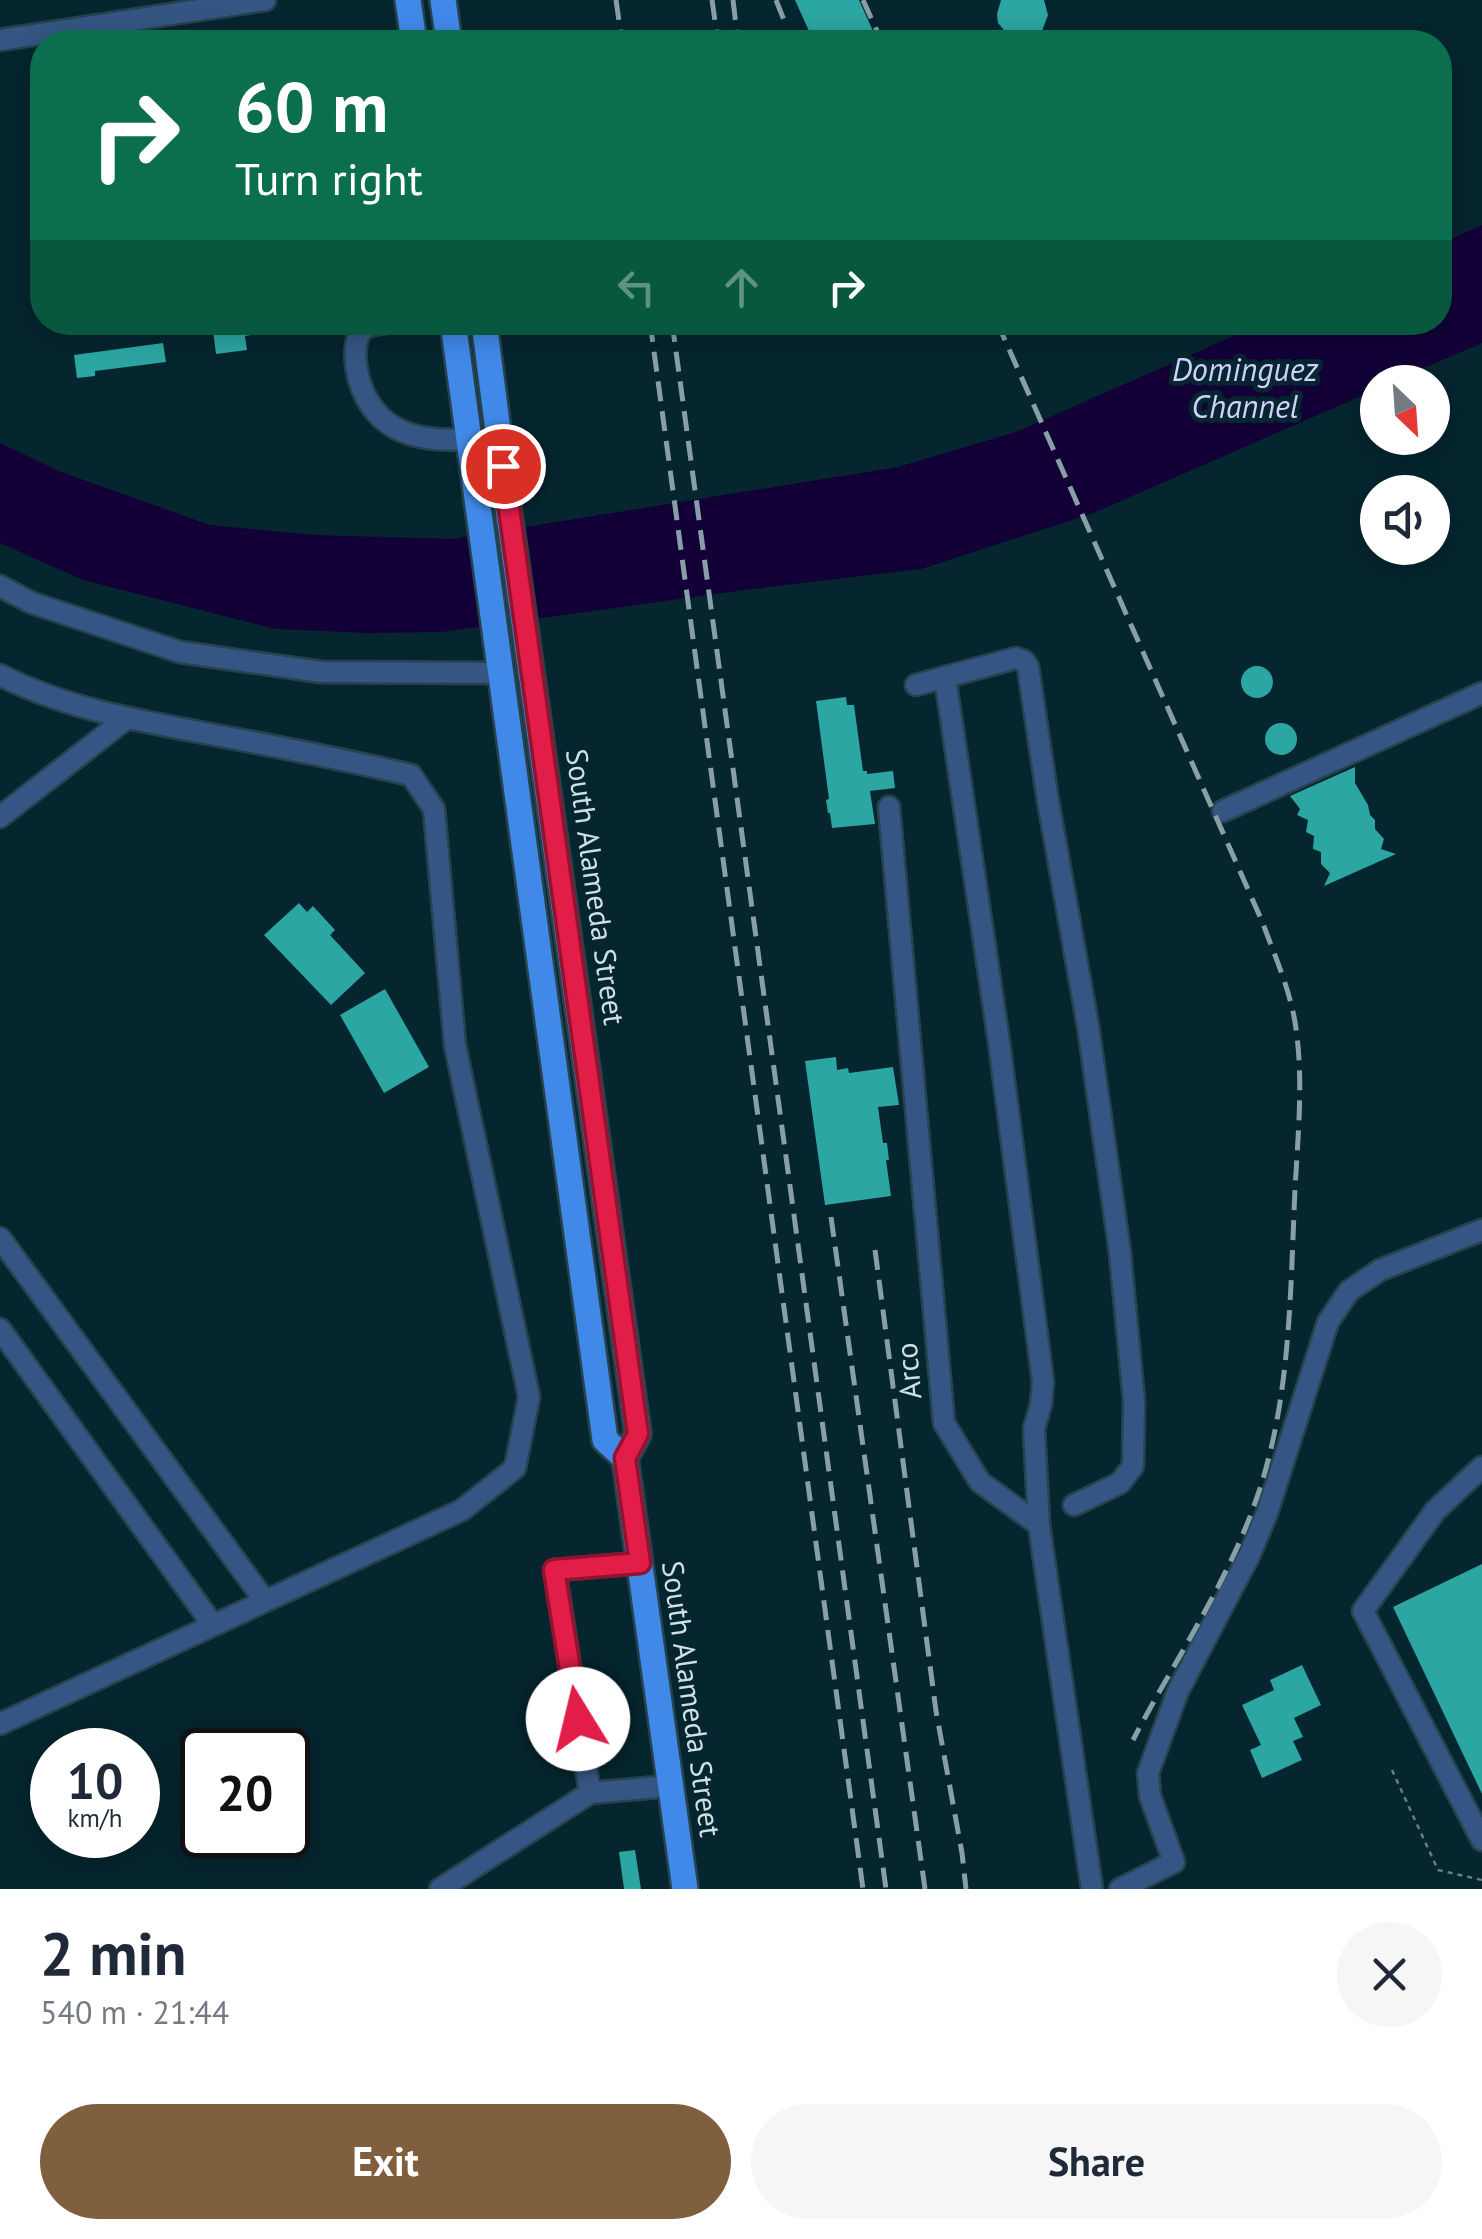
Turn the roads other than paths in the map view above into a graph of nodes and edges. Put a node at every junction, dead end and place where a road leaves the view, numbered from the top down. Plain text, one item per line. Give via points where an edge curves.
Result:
1 (264, 0) edge
2 (408, 0) edge
3 (443, 0) edge
4 (181, 6) edge
5 (53, 30) edge
6 (412, 30) edge
7 (447, 30) edge
8 (30, 34) edge
9 (0, 40) edge
10 (359, 335) edge
11 (455, 335) edge
12 (486, 335) edge
13 (468, 439) junction
14 (0, 586) edge
15 (500, 668) junction
16 (0, 674) edge
17 (945, 677) junction
18 (916, 685) dead end
19 (1482, 693) edge
20 (128, 718) junction
21 (889, 807) dead end
22 (1223, 810) dead end
23 (0, 817) edge
24 (1482, 1230) edge
25 (0, 1238) edge
26 (0, 1329) edge
27 (625, 1458) junction
28 (1482, 1467) edge
29 (1074, 1505) dead end
30 (1039, 1525) junction
31 (640, 1563) junction
32 (265, 1601) junction
33 (213, 1625) junction
34 (0, 1724) edge
35 (670, 1786) junction
36 (590, 1793) junction
37 (1482, 1840) edge
38 (440, 1889) edge
39 (685, 1889) edge
40 (1092, 1889) edge
41 (1120, 1889) edge

1 - 4 lane
2 - 6 main road
3 - 7 main road
4 - 5 lane
8 - 9 lane
10 - 13 lane via 358,377 373,410 396,429 421,437
11 - 13 main road, South Alameda Street
12 - 27 main road, South Alameda Street via 638,1434
13 - 15 main road, South Alameda Street
14 - 15 lane via 180,652 321,672
15 - 27 main road, South Alameda Street via 605,1440
16 - 20 lane via 31,691
17 - 18 lane
17 - 29 lane via 1016,658 1028,667 1088,1026 1120,1253 1134,1455 1126,1478
17 - 30 lane via 1043,1382 1034,1428
19 - 22 lane
20 - 23 lane
20 - 32 lane via 412,775 434,809 455,1044 528,1397 516,1468 462,1510
21 - 30 lane, Arco via 944,1423 980,1482
24 - 41 lane via 1380,1270 1350,1291 1328,1322 1267,1513 1178,1692 1148,1773 1174,1862
25 - 32 lane
26 - 33 lane
27 - 31 main road, South Alameda Street
28 - 37 lane via 1435,1510 1363,1611
30 - 40 lane
31 - 35 main road, South Alameda Street
31 - 36 lane via 554,1570
32 - 33 lane
33 - 34 lane
35 - 36 lane
35 - 39 main road, South Alameda Street
36 - 38 lane

